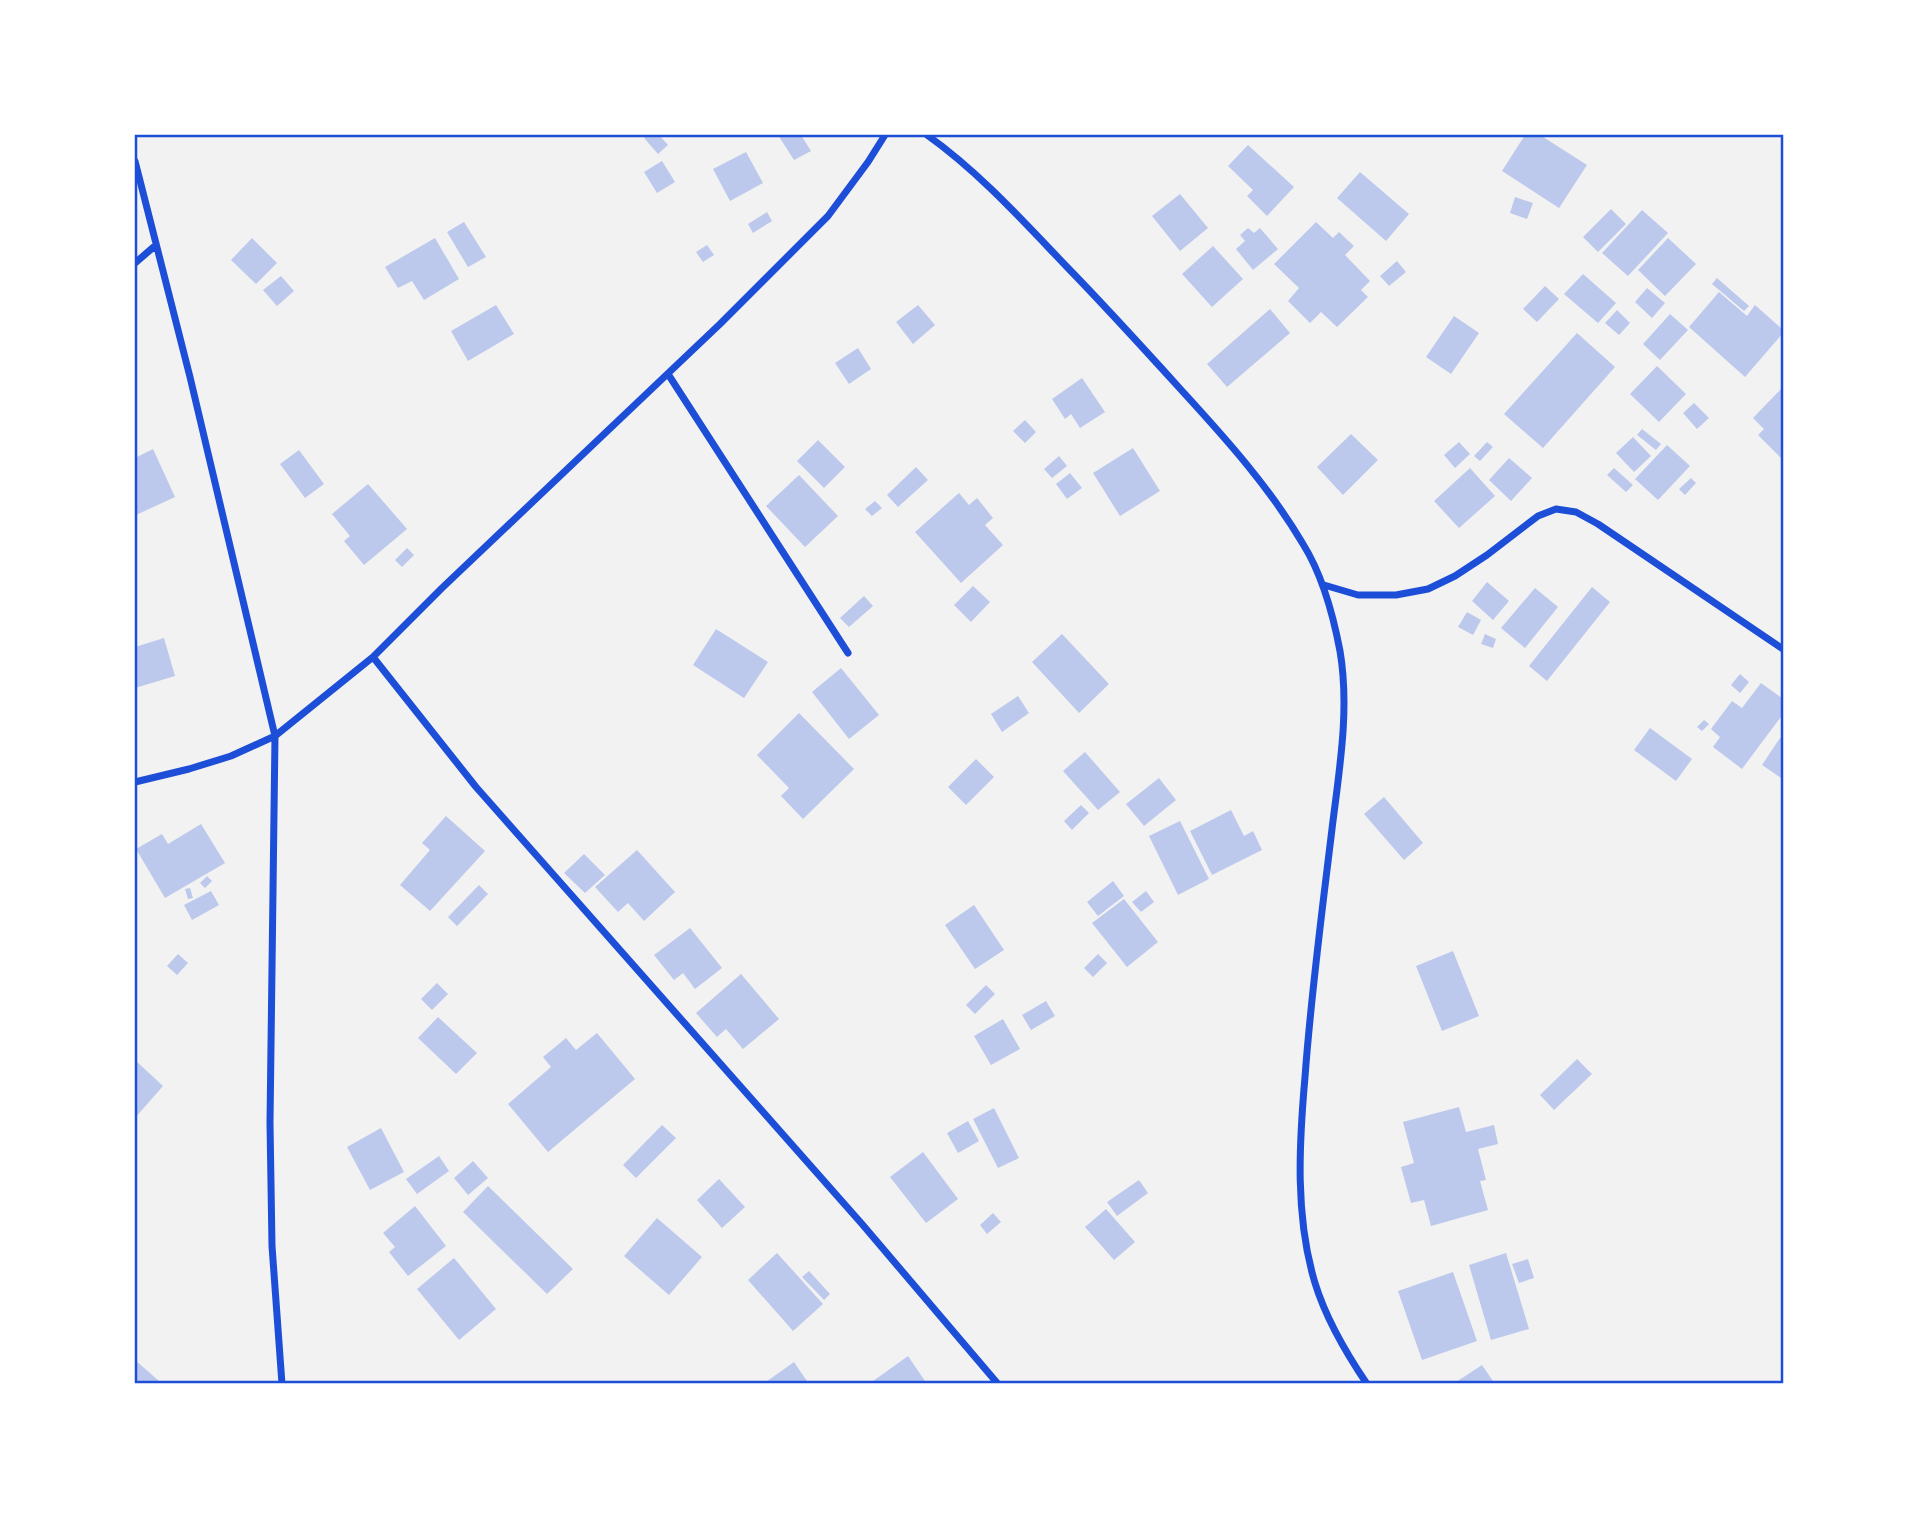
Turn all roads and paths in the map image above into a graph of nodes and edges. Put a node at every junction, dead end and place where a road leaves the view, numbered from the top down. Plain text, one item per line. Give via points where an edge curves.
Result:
1 (885, 135) edge
2 (927, 135) edge
3 (135, 161) edge
4 (156, 245) junction
5 (135, 263) edge
6 (668, 374) junction
7 (1324, 585) junction
8 (1783, 649) edge
9 (848, 653) dead end
10 (373, 657) junction
11 (275, 736) junction
12 (135, 782) edge
13 (282, 1384) edge
14 (998, 1384) edge
15 (1367, 1384) edge

1 - 6 street via 828,216
2 - 7 street via 1007,205 1234,448 1272,494
3 - 4 street
4 - 5 street
4 - 11 street
6 - 9 street
6 - 10 street
7 - 8 street via 1358,595 1428,589 1466,569 1538,516 1556,509 1576,512 1598,524
7 - 15 street via 1340,653 1344,702 1342,752 1309,1014 1301,1122 1302,1221 1315,1284 1341,1345
10 - 11 street
10 - 14 street via 476,787
11 - 12 street via 231,756
11 - 13 street via 270,1123 272,1246

